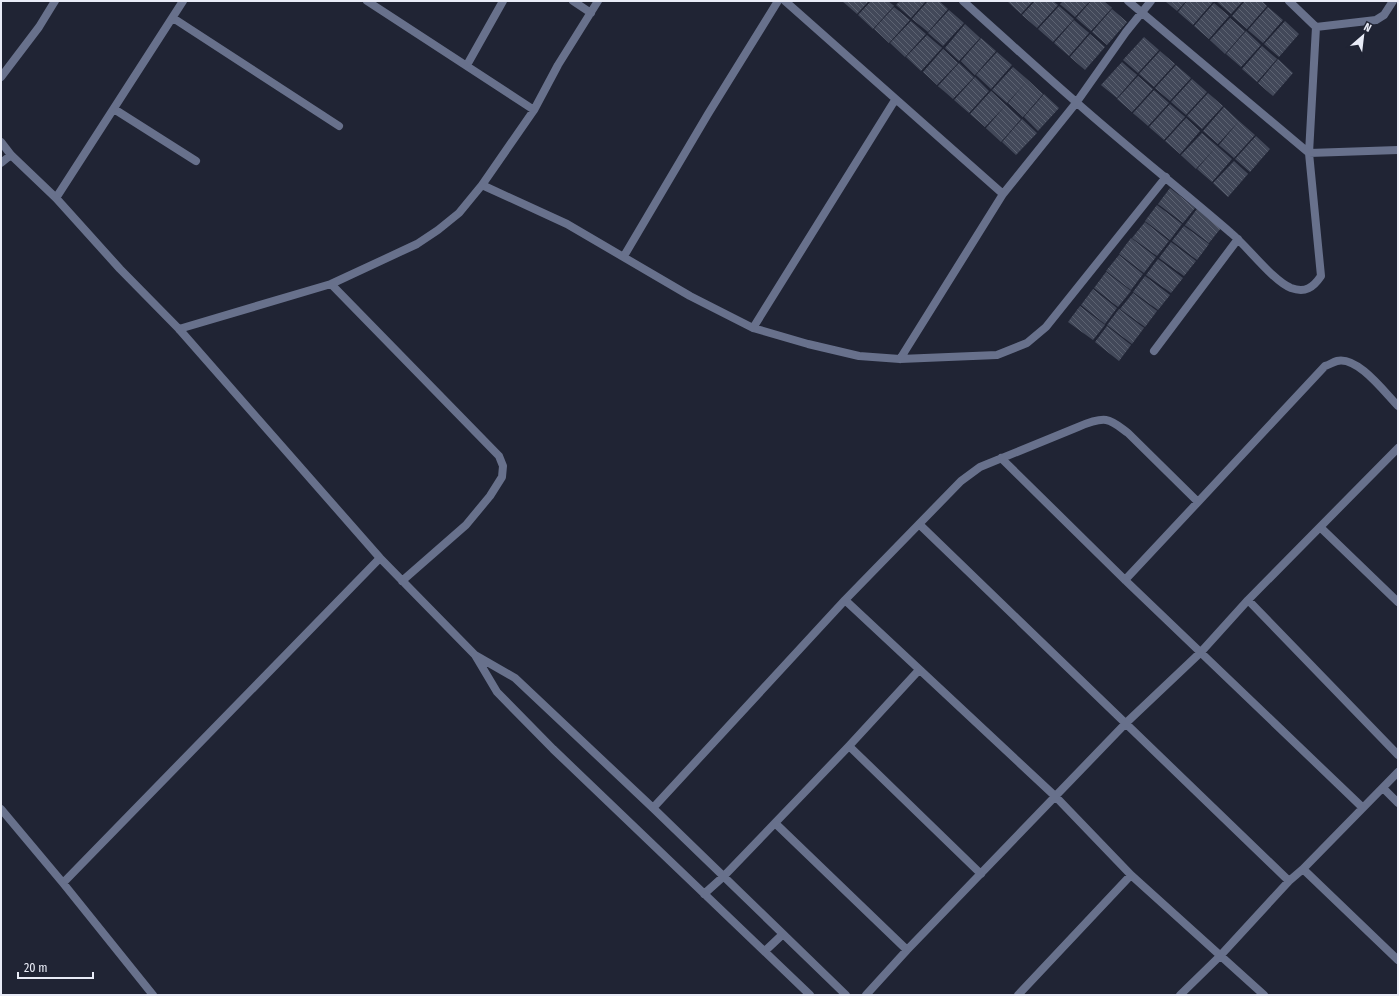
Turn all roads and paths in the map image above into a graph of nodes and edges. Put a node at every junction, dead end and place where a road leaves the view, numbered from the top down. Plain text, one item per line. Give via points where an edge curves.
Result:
1 (55, 1) edge
2 (183, 1) edge
3 (367, 1) edge
4 (504, 1) edge
5 (573, 1) edge
6 (598, 1) edge
7 (778, 1) edge
8 (785, 1) edge
9 (963, 1) edge
10 (1128, 1) edge
11 (1151, 1) edge
12 (1289, 1) edge
13 (1393, 1) edge
14 (1141, 12) junction
15 (591, 13) junction
16 (173, 18) junction
17 (1316, 26) junction
18 (467, 65) junction
19 (1, 77) edge
20 (895, 100) junction
21 (1076, 103) junction
22 (114, 109) junction
23 (534, 110) junction
24 (339, 126) dead end
25 (1, 142) edge
26 (1398, 150) edge
27 (1310, 153) junction
28 (11, 155) junction
29 (196, 161) dead end
30 (1, 163) edge
31 (1166, 177) junction
32 (482, 185) junction
33 (1003, 194) junction
34 (56, 198) junction
35 (1238, 239) junction
36 (624, 256) junction
37 (331, 284) junction
38 (753, 328) junction
39 (179, 330) junction
40 (1154, 351) dead end
41 (900, 359) junction
42 (1398, 406) edge
43 (1397, 451) edge
44 (1001, 458) junction
45 (1198, 502) junction
46 (919, 524) junction
47 (1320, 527) junction
48 (380, 558) junction
49 (1125, 580) junction
50 (402, 581) junction
51 (845, 600) junction
52 (1248, 600) junction
53 (1398, 602) edge
54 (1201, 652) junction
55 (475, 655) junction
56 (919, 670) junction
57 (1126, 723) junction
58 (849, 746) junction
59 (1398, 755) edge
60 (1398, 772) edge
61 (1383, 788) junction
62 (1056, 797) junction
63 (1398, 803) edge
64 (653, 808) junction
65 (1362, 808) junction
66 (1, 809) edge
67 (776, 823) junction
68 (1303, 869) junction
69 (981, 874) junction
70 (1131, 875) junction
71 (724, 876) junction
72 (1289, 881) junction
73 (63, 883) junction
74 (704, 894) junction
75 (783, 934) junction
76 (907, 950) junction
77 (765, 951) junction
78 (1220, 956) junction
79 (1398, 960) edge
80 (152, 995) edge
81 (810, 995) edge
82 (846, 995) edge
83 (866, 995) edge
84 (1018, 995) edge
85 (1180, 995) edge
86 (1264, 995) edge

1 - 19 street via 39,27
2 - 16 street
3 - 18 street
4 - 18 street
5 - 15 street
6 - 15 street
7 - 36 street
8 - 20 street
9 - 21 street
10 - 14 street
11 - 14 street
12 - 17 street
13 - 17 street via 1384,15 1376,20
14 - 21 street
14 - 27 street
15 - 23 street
16 - 22 street
16 - 24 street
17 - 27 street
18 - 23 street
20 - 33 street
20 - 38 street
21 - 31 street
21 - 33 street
22 - 29 street
22 - 34 street
23 - 32 street
25 - 28 street
26 - 27 street
27 - 35 street via 1321,276 1315,285 1301,290 1290,287 1280,281
28 - 30 street
28 - 34 street
31 - 35 street
31 - 41 street via 1046,327 1027,343 997,355
32 - 36 street via 567,224
32 - 37 street via 459,213 417,244
33 - 41 street
34 - 39 street
35 - 40 street
36 - 38 street via 690,296
37 - 39 street
37 - 50 street via 498,456 503,466 502,477 494,490 466,525
38 - 41 street via 859,356
39 - 48 street
42 - 45 street via 1370,376 1351,362 1338,361 1325,366
43 - 47 street
44 - 45 street via 1088,423 1106,420 1128,433
44 - 46 street via 980,467 961,481
44 - 49 street
45 - 49 street
46 - 51 street
46 - 57 street
47 - 52 street
47 - 53 street
48 - 50 street
48 - 73 street
49 - 54 street
50 - 55 street
51 - 56 street
51 - 64 street
52 - 54 street
52 - 59 street
54 - 57 street
54 - 65 street
55 - 64 street via 515,678
55 - 74 street via 497,692
56 - 58 street
56 - 62 street
57 - 62 street
57 - 72 street
58 - 67 street
58 - 69 street
60 - 61 street
61 - 63 street
61 - 65 street
62 - 69 street
62 - 70 street
64 - 71 street
65 - 68 street
66 - 73 street
67 - 71 street
67 - 76 street
68 - 72 street
68 - 79 street
69 - 76 street
70 - 78 street
70 - 84 street
71 - 74 street
71 - 75 street
72 - 78 street
73 - 80 street
74 - 77 street
75 - 77 street
75 - 82 street
76 - 83 street
77 - 81 street
78 - 85 street
78 - 86 street

